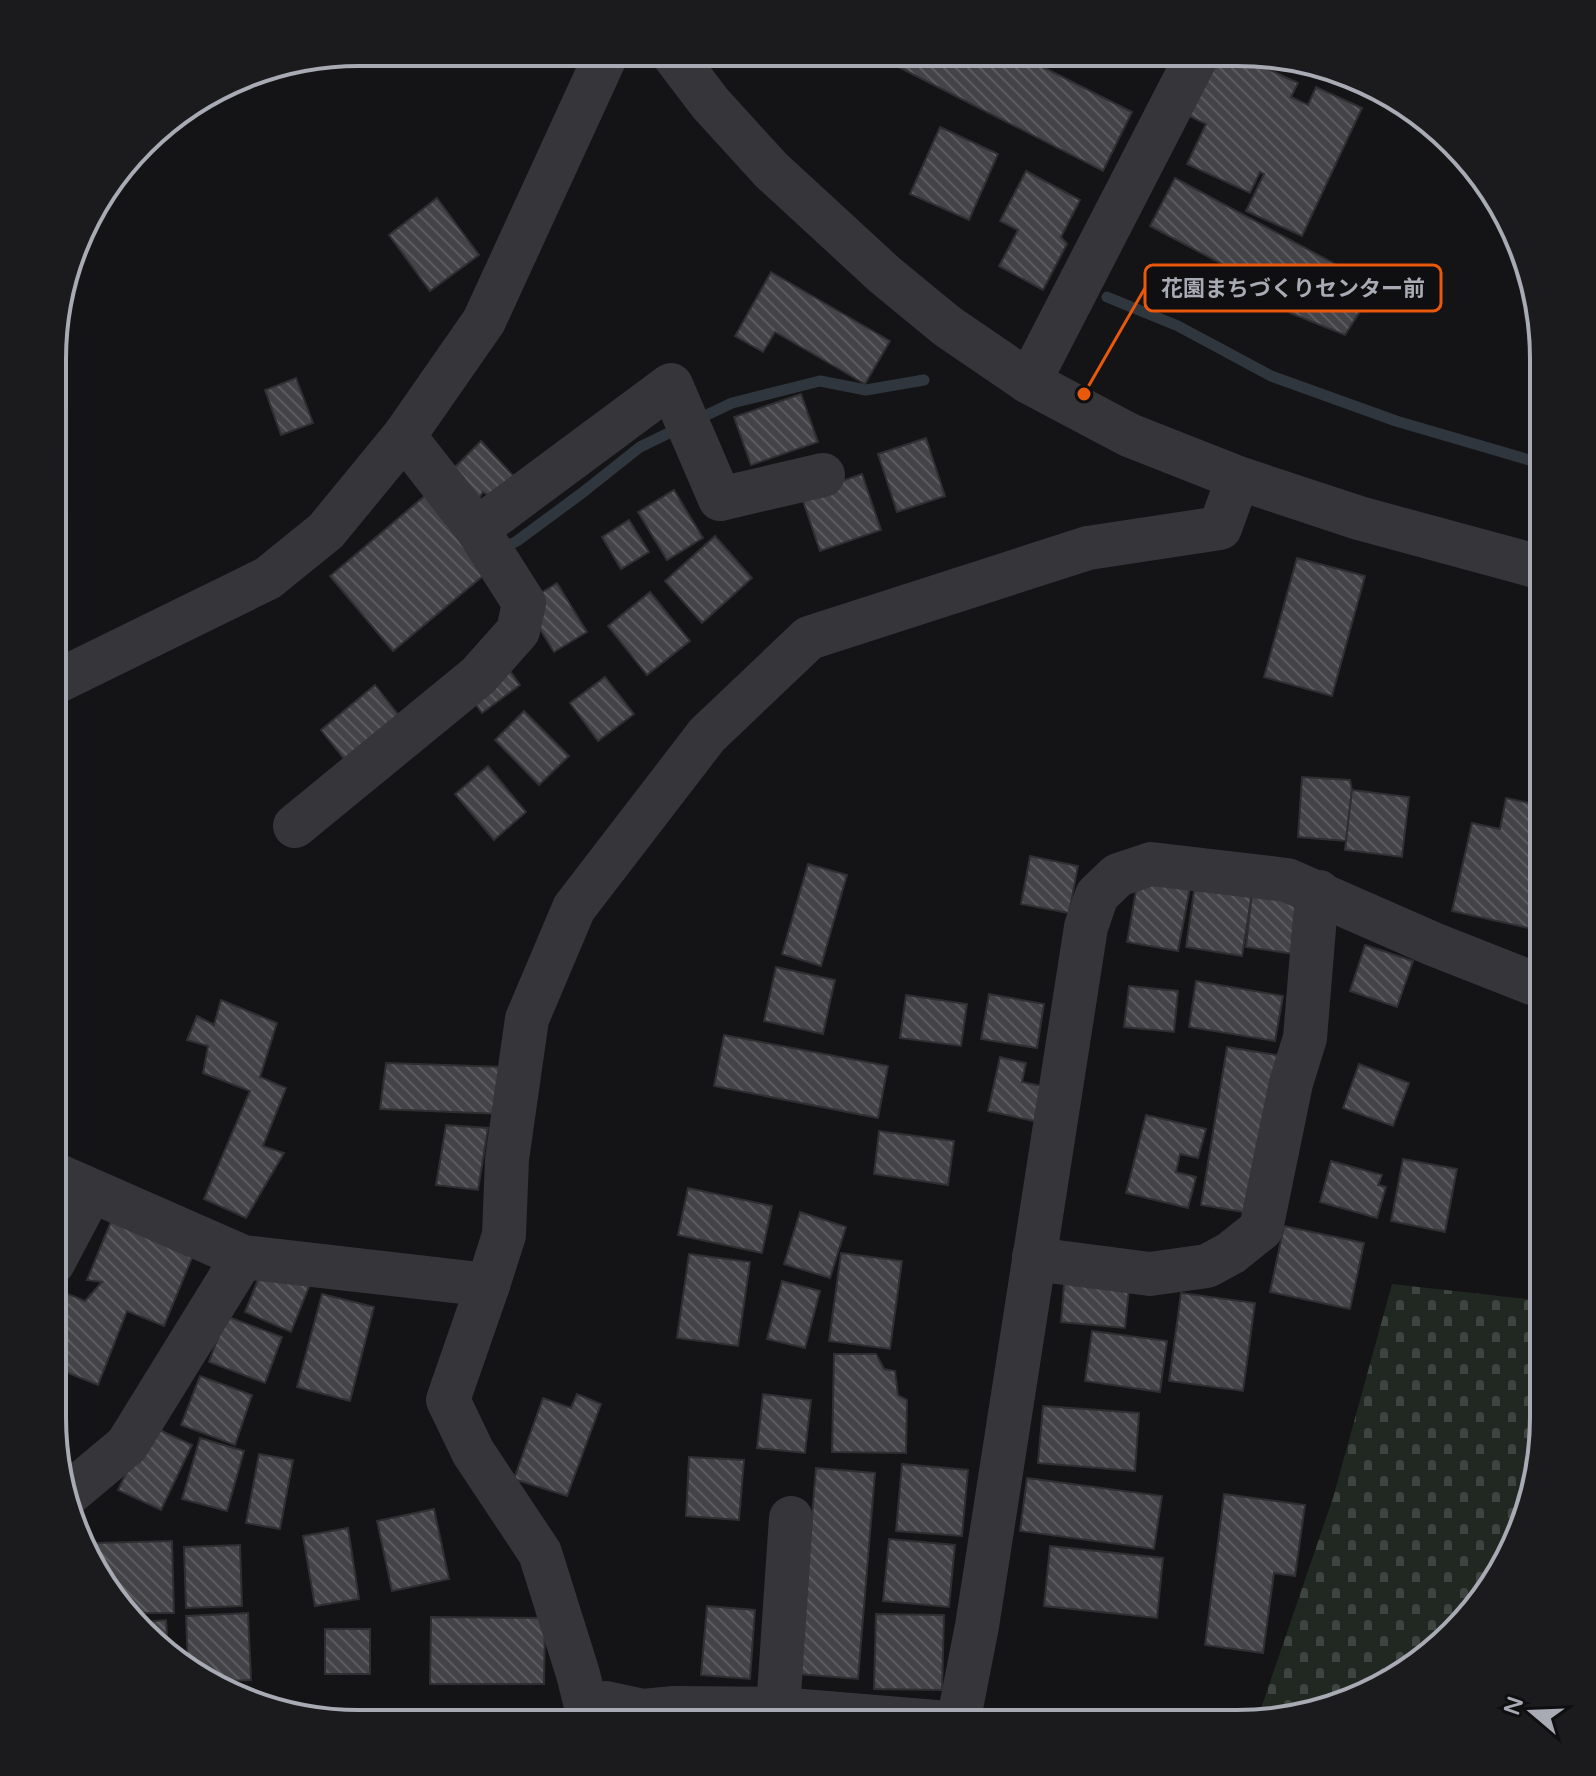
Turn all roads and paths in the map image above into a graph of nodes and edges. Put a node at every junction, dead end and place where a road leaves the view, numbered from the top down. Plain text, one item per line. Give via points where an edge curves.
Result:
1 (601, 66) edge
2 (682, 66) edge
3 (1192, 66) edge
4 (1029, 382) junction
5 (404, 436) junction
6 (823, 475) dead end
7 (1238, 478) junction
8 (485, 543) junction
9 (1530, 564) edge
10 (66, 677) edge
11 (295, 826) dead end
12 (1319, 892) junction
13 (1530, 982) edge
14 (72, 1182) edge
15 (66, 1208) edge
16 (243, 1257) junction
17 (1034, 1257) junction
18 (488, 1285) junction
19 (76, 1491) edge
20 (791, 1518) dead end
21 (778, 1709) junction
22 (585, 1710) edge
23 (593, 1710) edge
24 (638, 1710) edge
25 (653, 1710) edge
26 (790, 1710) edge
27 (961, 1710) edge

1 - 5 street via 484,321
2 - 4 street via 771,170 885,275
3 - 4 street
4 - 7 street via 1129,435
5 - 8 street
5 - 10 street via 326,531 268,578
6 - 8 street via 720,499 671,385
7 - 9 street
7 - 18 street via 1220,528 1088,548 809,638 707,735 574,908 527,1019 507,1159 504,1235
8 - 11 street via 524,603 518,631 478,676
12 - 13 street
12 - 17 street via 1305,1038 1261,1229 1207,1266 1150,1274
12 - 17 street via 1287,880 1151,864 1118,875 1097,895 1086,927
14 - 15 street
14 - 16 street
16 - 18 street
16 - 19 street via 127,1445
17 - 27 street
18 - 22 street via 448,1400 473,1452 540,1553
20 - 21 street
21 - 25 street
21 - 26 street
23 - 24 street via 606,1703

